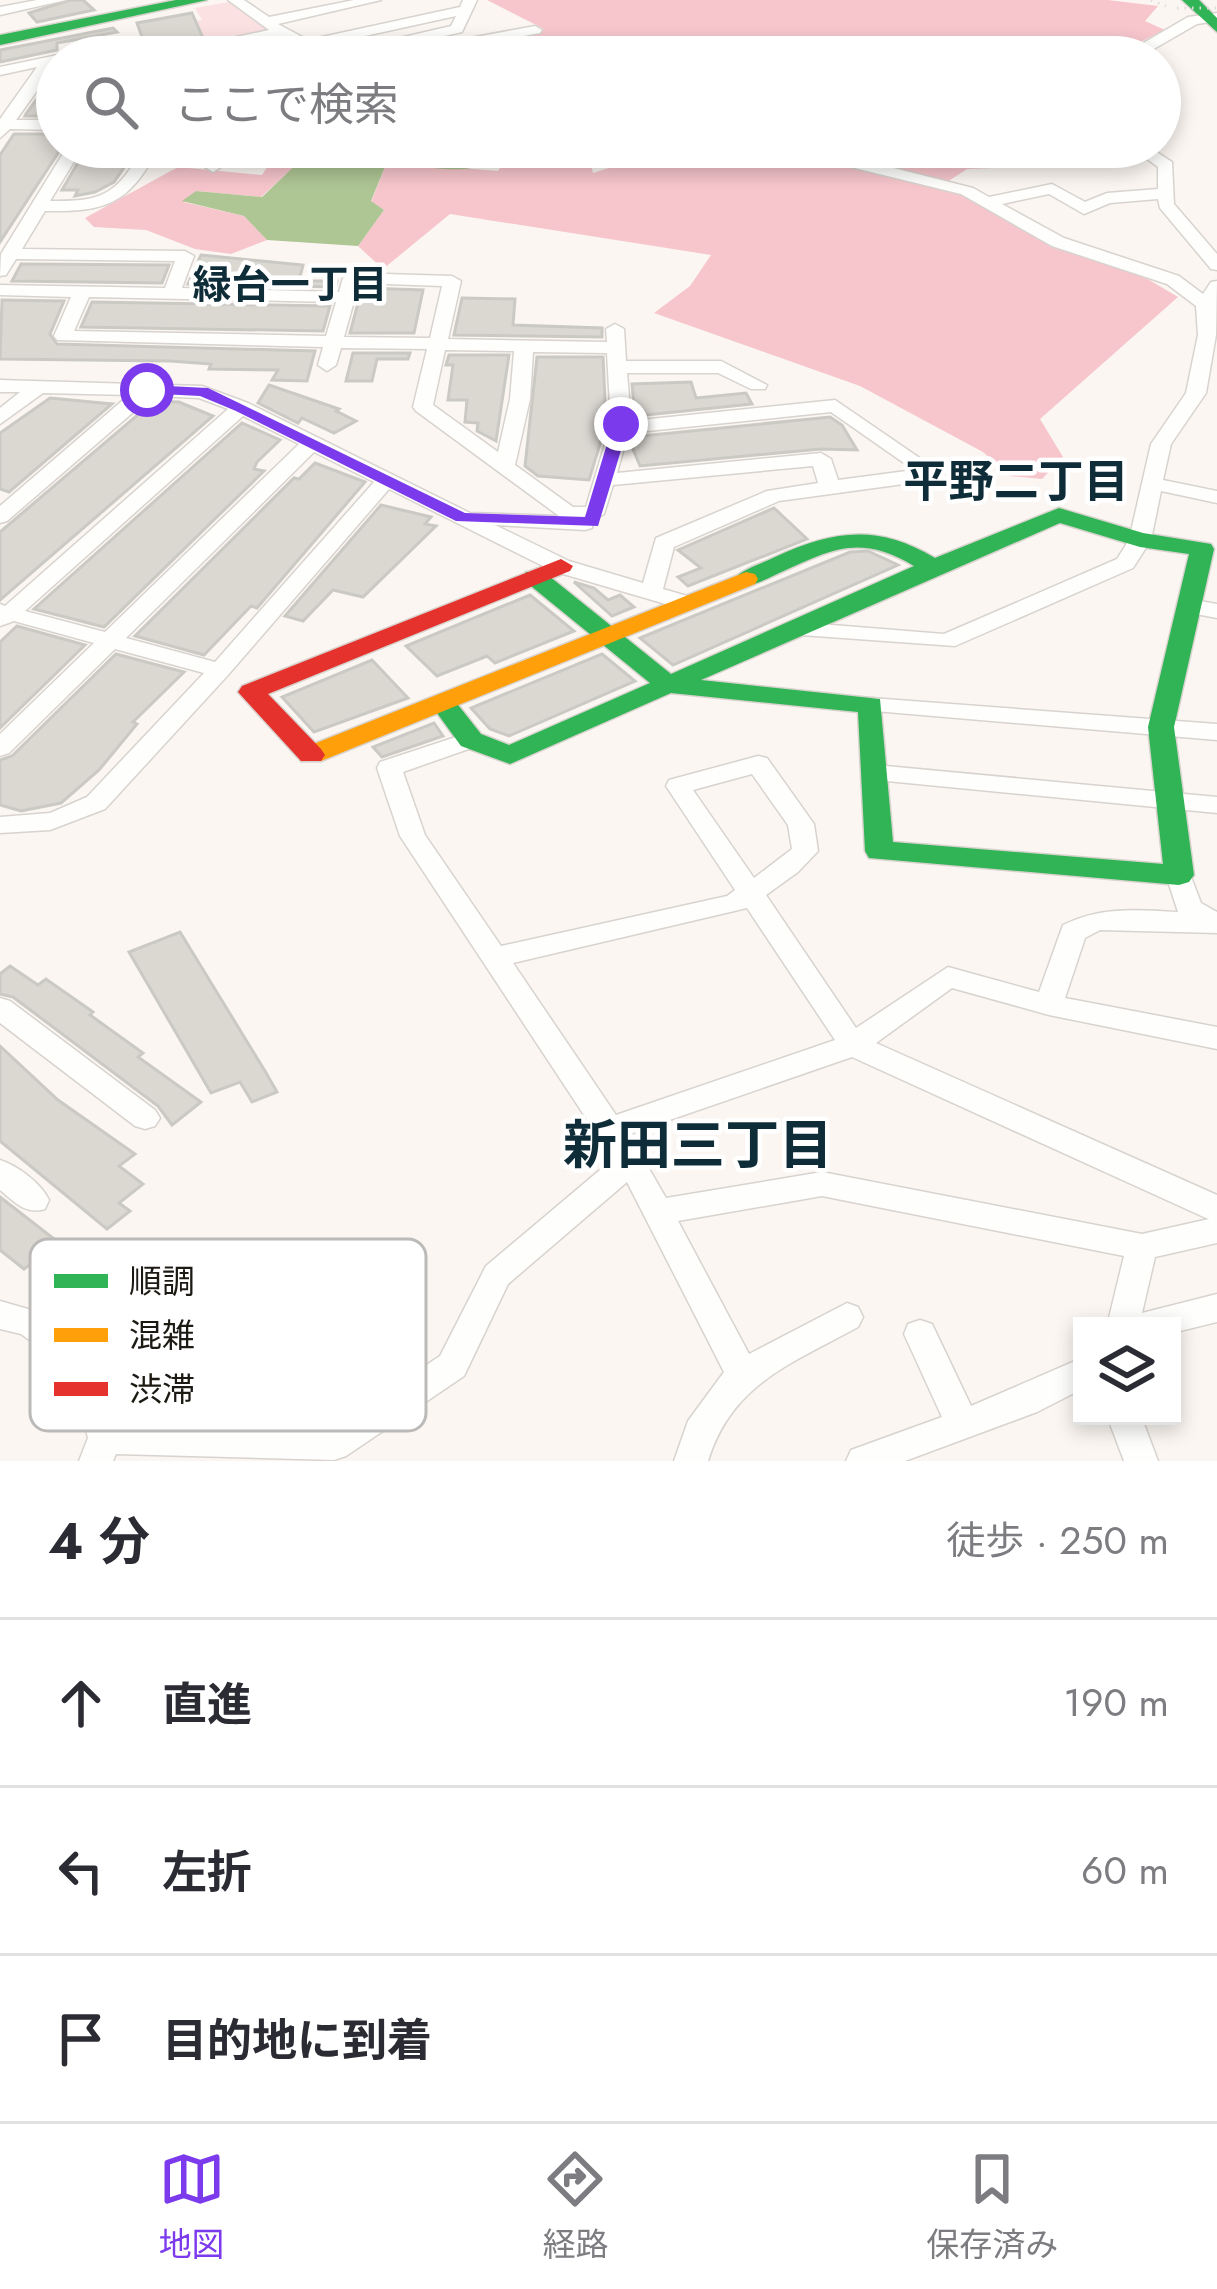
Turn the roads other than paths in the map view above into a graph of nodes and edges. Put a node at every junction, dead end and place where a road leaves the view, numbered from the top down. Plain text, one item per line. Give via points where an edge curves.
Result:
1 (59, 0) edge
2 (199, 0) edge
3 (236, 0) edge
4 (374, 0) edge
5 (468, 5) edge
6 (142, 8) edge
7 (1205, 10) edge
8 (0, 11) edge
9 (274, 27) junction
10 (535, 30) dead end
11 (250, 36) edge
12 (291, 36) edge
13 (344, 36) edge
14 (429, 36) edge
15 (503, 36) edge
16 (1165, 36) edge
17 (0, 40) edge
18 (36, 64) edge
19 (0, 71) edge
20 (36, 82) edge
21 (36, 126) edge
22 (2, 127) edge
23 (62, 168) edge
24 (142, 168) edge
25 (882, 168) edge
26 (1166, 168) edge
27 (1167, 193) junction
28 (991, 201) junction
29 (39, 206) junction
30 (7, 251) edge
31 (1217, 265) edge
32 (0, 290) edge
33 (82, 292) junction
34 (172, 293) junction
35 (1214, 293) edge
36 (348, 297) junction
37 (334, 342) junction
38 (437, 344) junction
39 (524, 346) junction
40 (616, 348) junction
41 (327, 365) dead end
42 (758, 385) dead end
43 (0, 386) edge
44 (38, 387) junction
45 (147, 390) junction
46 (1196, 393) junction
47 (1217, 405) edge
48 (242, 407) junction
49 (0, 418) edge
50 (620, 428) junction
51 (312, 443) junction
52 (505, 466) junction
53 (386, 480) junction
54 (603, 480) junction
55 (1155, 484) junction
56 (829, 486) junction
57 (1217, 497) edge
58 (594, 514) junction
59 (0, 517) edge
60 (462, 518) junction
61 (1140, 540) junction
62 (933, 567) junction
63 (548, 572) junction
64 (652, 593) junction
65 (686, 603) junction
66 (1189, 606) junction
67 (1217, 611) edge
68 (3, 616) edge
69 (795, 629) junction
70 (606, 634) junction
71 (108, 640) junction
72 (220, 670) junction
73 (668, 685) junction
74 (442, 702) junction
75 (871, 705) junction
76 (1162, 728) junction
77 (1217, 732) edge
78 (471, 740) junction
79 (0, 748) edge
80 (874, 773) junction
81 (1170, 800) junction
82 (1217, 805) edge
83 (0, 825) edge
84 (1179, 875) junction
85 (750, 893) junction
86 (1217, 924) edge
87 (496, 957) junction
88 (1049, 1005) junction
89 (0, 1008) edge
90 (1217, 1038) edge
91 (853, 1045) junction
92 (145, 1118) dead end
93 (610, 1129) junction
94 (631, 1161) junction
95 (0, 1172) edge
96 (34, 1199) dead end
97 (1217, 1209) edge
98 (658, 1212) junction
99 (1217, 1231) edge
100 (1142, 1246) junction
101 (1217, 1308) edge
102 (0, 1315) edge
103 (847, 1317) dead end
104 (1125, 1317) edge
105 (1181, 1317) edge
106 (30, 1323) edge
107 (920, 1334) dead end
108 (742, 1374) junction
109 (1073, 1377) edge
110 (426, 1383) edge
111 (962, 1424) junction
112 (1127, 1425) edge
113 (355, 1431) edge
114 (101, 1450) edge
115 (300, 1453) edge
116 (692, 1461) edge
117 (862, 1461) edge
118 (1141, 1461) edge

1 - 8 street
2 - 6 street
3 - 9 street
4 - 9 street
5 - 13 street
5 - 14 street via 458,29
6 - 17 street
7 - 16 street
9 - 11 street
9 - 12 street
10 - 15 street
18 - 19 street
20 - 22 street
21 - 22 street
23 - 29 street
24 - 29 street via 131,189 90,207
25 - 28 street
26 - 27 street
27 - 28 street via 1084,208 1052,189
27 - 31 street via 1166,205
28 - 35 street via 1058,242
29 - 30 street
30 - 34 street via 185,256
32 - 33 street
33 - 34 street
33 - 37 street via 63,336
34 - 36 street
35 - 46 street
36 - 37 street
36 - 38 street via 352,278 452,281
37 - 38 street
37 - 41 street
38 - 39 street
38 - 52 street via 423,407
39 - 40 street
39 - 52 street
40 - 42 street via 721,367
40 - 50 street
43 - 44 street
44 - 45 street
44 - 49 street
45 - 48 street via 202,392
45 - 59 street
46 - 47 street
46 - 55 street via 1162,444
48 - 51 street
48 - 68 street
50 - 54 street
50 - 56 street via 836,406 933,474
51 - 53 street
51 - 71 street
52 - 58 street via 568,513
53 - 60 street
53 - 72 street
54 - 56 street via 821,459
54 - 58 street
55 - 57 street
55 - 61 street
56 - 64 street via 774,495 664,543
58 - 60 street via 579,525
60 - 63 street
61 - 62 street via 1059,515
61 - 66 street via 1202,549
61 - 69 street via 1125,562 947,641
62 - 65 street via 869,533
62 - 69 street
63 - 64 street
63 - 70 street
63 - 74 street via 251,692 309,756
64 - 65 street
65 - 70 street
66 - 67 street
66 - 76 street
68 - 71 street
69 - 73 street
70 - 73 street
70 - 74 street
71 - 72 street
71 - 79 street
72 - 83 street via 96,803 34,827
73 - 75 street
73 - 78 street via 510,755
74 - 78 street
75 - 76 street
75 - 80 street
76 - 77 street
76 - 81 street
78 - 87 street via 389,769 413,836
80 - 81 street
80 - 84 street via 879,851
81 - 82 street
81 - 84 street
84 - 86 street via 1190,908
85 - 85 street via 805,851 801,824 758,764 678,786
85 - 87 street via 735,903
85 - 91 street
86 - 88 street via 1094,921 1073,932
87 - 93 street
88 - 90 street
88 - 91 street via 949,977
89 - 92 street
91 - 93 street
91 - 97 street
93 - 94 street
94 - 98 street
94 - 110 street via 497,1275 452,1366
95 - 96 street
98 - 100 street via 822,1184
98 - 108 street
99 - 100 street
100 - 104 street
101 - 105 street
102 - 106 street
103 - 108 street
107 - 111 street
108 - 116 street via 700,1432
109 - 111 street
111 - 117 street
112 - 118 street
113 - 115 street
114 - 115 street

